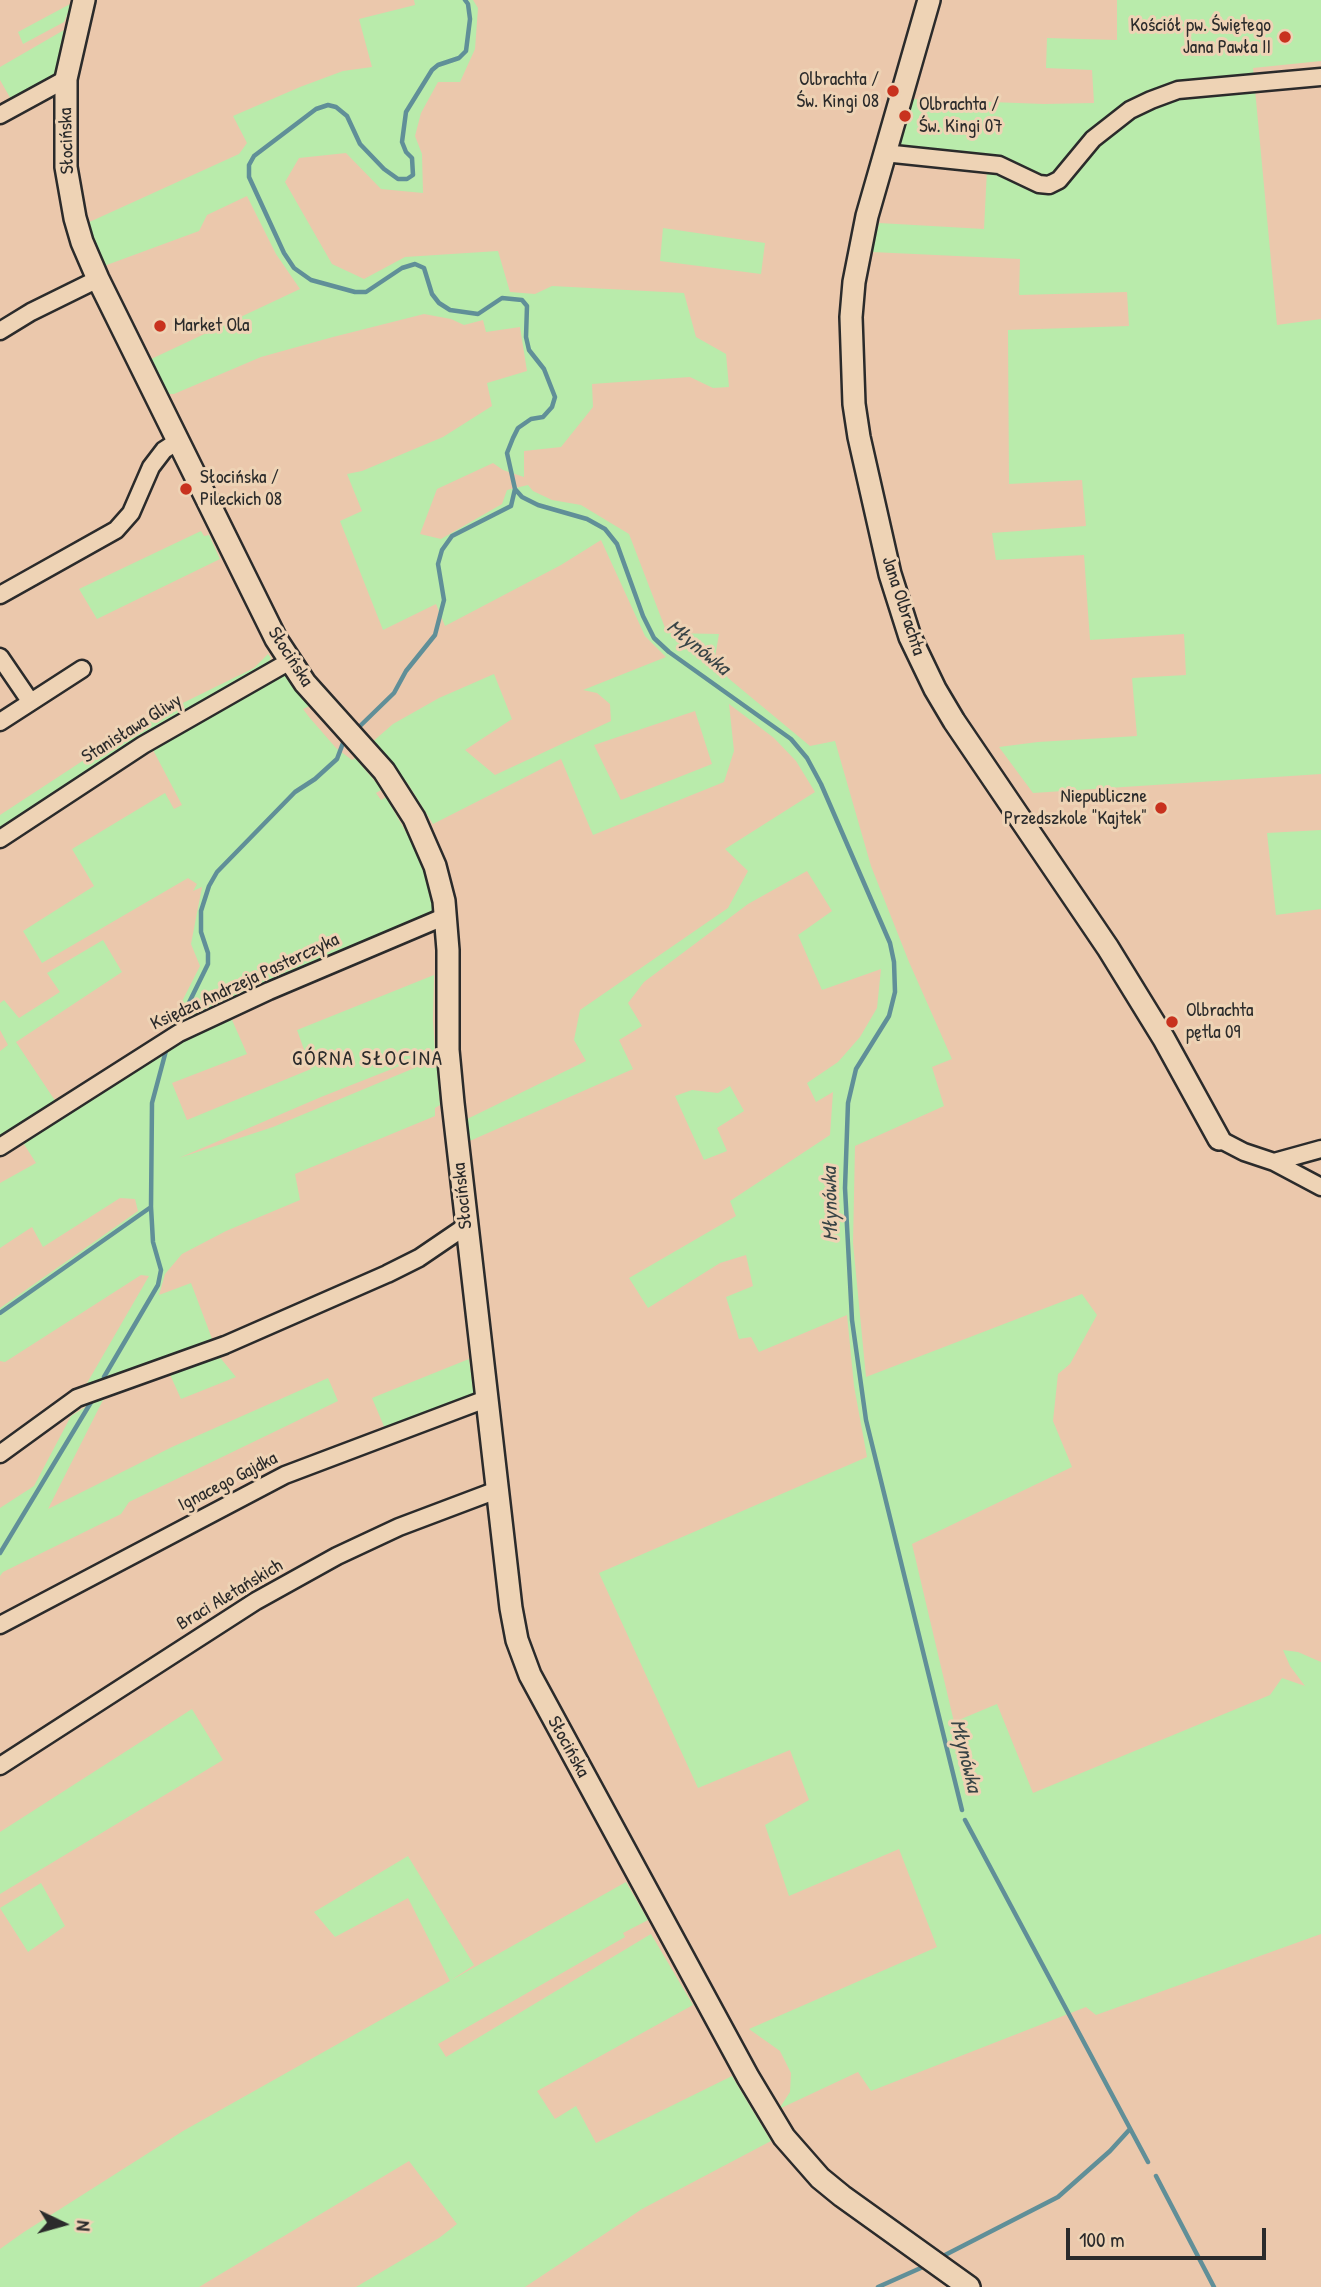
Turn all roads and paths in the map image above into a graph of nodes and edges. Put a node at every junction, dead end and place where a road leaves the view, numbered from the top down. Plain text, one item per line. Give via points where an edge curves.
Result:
1 (84, 0) edge
2 (929, 0) edge
3 (1321, 77) edge
4 (66, 79) junction
5 (0, 115) edge
6 (884, 153) junction
7 (98, 279) junction
8 (0, 331) edge
9 (178, 441) junction
10 (0, 595) edge
11 (0, 657) edge
12 (290, 661) junction
13 (82, 669) dead end
14 (30, 701) junction
15 (0, 722) edge
16 (0, 839) edge
17 (446, 916) junction
18 (1220, 1139) joint
19 (0, 1147) edge
20 (1321, 1149) edge
21 (1274, 1162) junction
22 (1321, 1187) edge
23 (466, 1226) junction
24 (486, 1398) junction
25 (0, 1454) edge
26 (497, 1490) junction
27 (0, 1625) edge
28 (0, 1766) edge
29 (969, 2287) edge

1 - 4 street, Słocińska
2 - 6 street, Jana Olbrachta
3 - 6 street via 1178,90 1151,100 1093,139 1059,180 1049,185 999,165
4 - 5 street
4 - 7 street, Słocińska via 70,191 82,242
6 - 18 street, Jana Olbrachta via 858,253 851,357 859,437 902,617 954,722 1104,941
7 - 8 street
7 - 9 street, Słocińska
9 - 10 street via 151,467 131,513 116,530
9 - 12 street, Słocińska
11 - 14 street
12 - 16 street, Stanisława Gliwy via 143,745
12 - 17 street, Słocińska via 404,799 435,866
13 - 14 street
14 - 15 street
17 - 19 street, Księdza Andrzeja Pasterczyka via 179,1033
17 - 23 street, Słocińska via 448,1050
18 - 21 street
20 - 21 street
21 - 22 street
23 - 24 street, Słocińska
23 - 25 street via 376,1280 225,1345 77,1398
24 - 26 street, Słocińska
24 - 27 street, Ignacego Gajdka via 285,1475
26 - 28 street, Braci Aletańskich via 337,1556 256,1601
26 - 29 street, Słocińska via 511,1608 530,1675 745,2073 784,2137 820,2178

